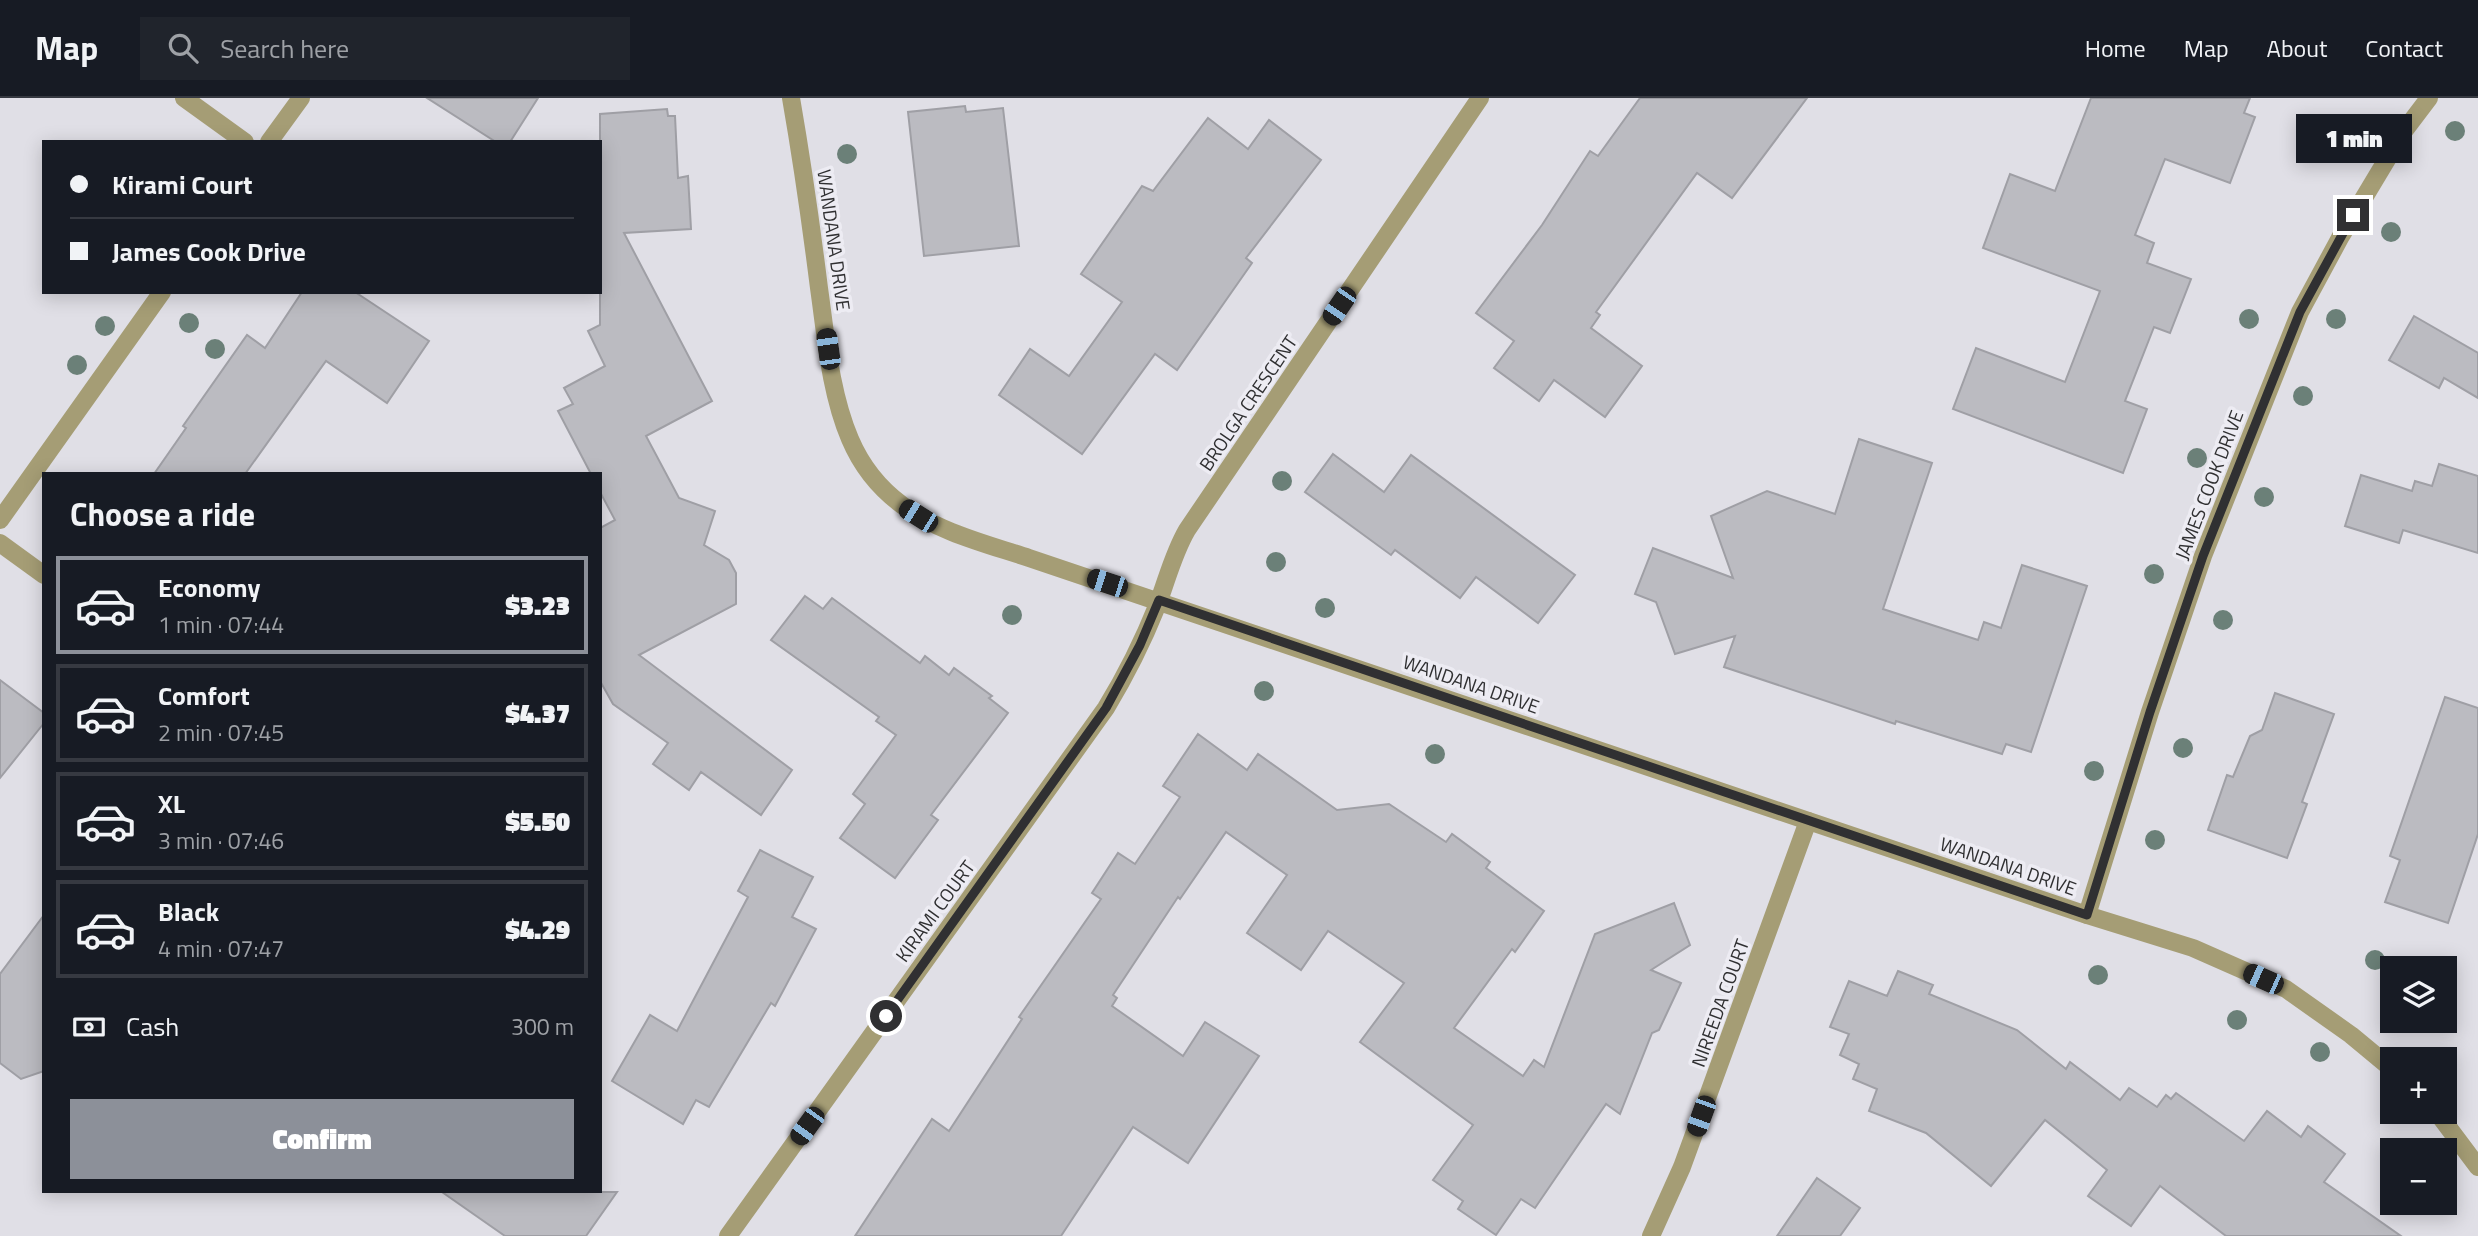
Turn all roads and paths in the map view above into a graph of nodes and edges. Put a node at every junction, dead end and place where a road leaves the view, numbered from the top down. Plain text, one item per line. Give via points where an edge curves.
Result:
1 (184, 98) edge
2 (301, 98) edge
3 (793, 98) edge
4 (1480, 98) edge
5 (2429, 98) edge
6 (242, 140) edge
7 (270, 140) edge
8 (161, 294) edge
9 (0, 520) edge
10 (0, 543) edge
11 (42, 574) edge
12 (1159, 600) junction
13 (1808, 821) junction
14 (2087, 915) junction
15 (2380, 1059) edge
16 (2446, 1124) edge
17 (2478, 1167) edge
18 (728, 1236) edge
19 (1651, 1236) edge

1 - 6 street
2 - 7 street
3 - 12 street, WANDANA DRIVE via 834,386 849,438 870,475 901,505 937,525
4 - 12 street, BROLGA CRESCENT via 1187,530 1168,568
5 - 14 street, JAMES COOK DRIVE via 2404,131 2300,312 2203,556
8 - 9 street
10 - 11 street
12 - 13 street, WANDANA DRIVE
12 - 18 street, KIRAMI COURT via 1106,708
13 - 14 street, WANDANA DRIVE
13 - 19 street, NIREEDA COURT via 1682,1167
14 - 15 street, WANDANA DRIVE via 2193,948 2286,989
16 - 17 street

